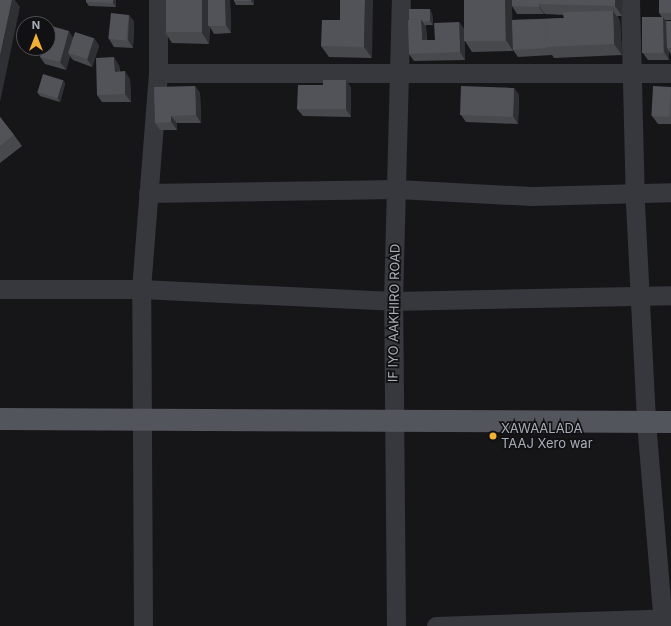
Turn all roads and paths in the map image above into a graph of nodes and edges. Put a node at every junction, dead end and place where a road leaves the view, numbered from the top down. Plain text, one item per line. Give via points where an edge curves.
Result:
1 (158, 0) edge
2 (401, 0) edge
3 (630, 0) edge
4 (158, 73) junction
5 (632, 73) junction
6 (671, 74) edge
7 (400, 75) junction
8 (398, 189) junction
9 (635, 192) junction
10 (671, 192) edge
11 (148, 193) junction
12 (0, 289) edge
13 (141, 290) junction
14 (641, 294) junction
15 (671, 296) edge
16 (393, 301) junction
17 (0, 419) edge
18 (144, 421) junction
19 (392, 421) junction
20 (646, 422) junction
21 (671, 422) edge
22 (666, 621) edge
23 (143, 626) edge
24 (396, 626) edge
25 (436, 626) edge

1 - 4 street
2 - 7 street, IF IYO AAKHIRO ROAD
3 - 5 street
4 - 7 street
4 - 11 street
5 - 6 street
5 - 7 street
5 - 9 street
7 - 8 street, IF IYO AAKHIRO ROAD
8 - 9 street via 532,196
8 - 11 street
8 - 16 street, IF IYO AAKHIRO ROAD
9 - 10 street
9 - 14 street
11 - 13 street
12 - 13 street
13 - 16 street
13 - 18 street
14 - 15 street
14 - 16 street
14 - 20 street
16 - 19 street, IF IYO AAKHIRO ROAD
17 - 18 main road
18 - 19 main road
18 - 23 street
19 - 20 main road
19 - 24 street, IF IYO AAKHIRO ROAD
20 - 21 main road
20 - 22 street
22 - 25 street

